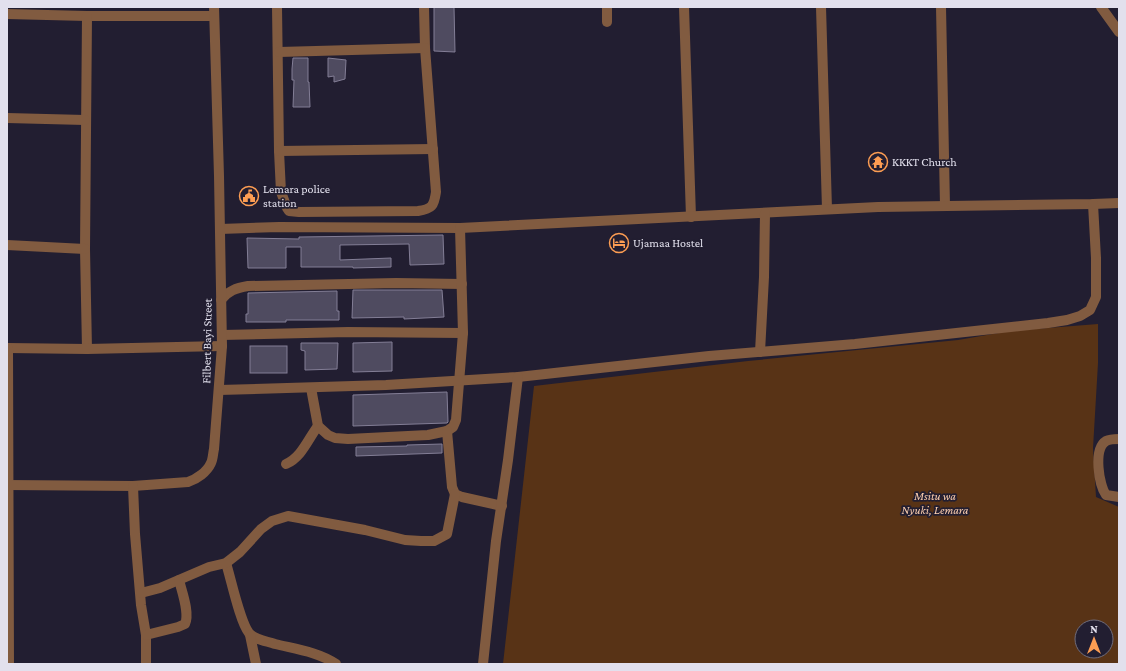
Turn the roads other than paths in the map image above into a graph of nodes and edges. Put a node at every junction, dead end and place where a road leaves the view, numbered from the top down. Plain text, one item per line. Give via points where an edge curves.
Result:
1 (277, 7) edge
2 (424, 7) edge
3 (607, 7) edge
4 (684, 7) edge
5 (822, 7) edge
6 (941, 7) edge
7 (1101, 7) edge
8 (214, 11) edge
9 (7, 14) edge
10 (87, 16) junction
11 (608, 22) dead end
12 (1119, 32) edge
13 (425, 48) junction
14 (278, 52) junction
15 (7, 118) edge
16 (85, 120) junction
17 (433, 150) junction
18 (279, 151) junction
19 (1119, 203) edge
20 (1093, 204) junction
21 (945, 206) junction
22 (827, 209) junction
23 (765, 213) junction
24 (691, 217) junction
25 (460, 228) junction
26 (220, 229) junction
27 (7, 245) edge
28 (85, 249) junction
29 (462, 284) junction
30 (221, 300) junction
31 (463, 332) junction
32 (222, 335) junction
33 (222, 346) junction
34 (8, 348) edge
35 (87, 349) junction
36 (760, 352) junction
37 (518, 376) junction
38 (460, 380) junction
39 (312, 388) junction
40 (219, 390) junction
41 (318, 426) junction
42 (447, 430) junction
43 (1119, 439) edge
44 (286, 464) dead end
45 (8, 485) edge
46 (133, 486) junction
47 (455, 494) junction
48 (1119, 497) edge
49 (502, 506) junction
50 (226, 563) junction
51 (179, 580) junction
52 (141, 593) junction
53 (146, 635) junction
54 (250, 635) junction
55 (10, 664) edge
56 (146, 664) edge
57 (256, 664) edge
58 (336, 664) edge
59 (483, 664) edge

1 - 14 street
2 - 13 street
3 - 11 street
4 - 24 street
5 - 22 street
6 - 21 street
7 - 12 street
8 - 10 street
8 - 26 street, Filbert Bayi Street
9 - 10 street
10 - 16 street
13 - 14 street
13 - 17 street
14 - 18 street
15 - 16 street
16 - 28 street
17 - 18 street
17 - 18 street via 436,192 432,206 428,209 323,212 293,211 287,208 281,192
19 - 20 street
20 - 21 street
20 - 36 street via 1096,297 1090,310 1080,316 1048,323
21 - 22 street
22 - 23 street
23 - 24 street
23 - 36 street
24 - 25 street
25 - 26 street
25 - 29 street
26 - 30 street, Filbert Bayi Street
27 - 28 street
28 - 35 street
29 - 30 street via 248,286 234,289
29 - 31 street
30 - 32 street, Filbert Bayi Street
31 - 32 street
31 - 38 street
32 - 33 street, Filbert Bayi Street
33 - 35 street
33 - 40 street, Filbert Bayi Street
34 - 35 street
34 - 45 street
36 - 37 street
37 - 38 street
37 - 49 street
38 - 39 street
38 - 42 street via 456,420 453,427
39 - 40 street
39 - 41 street
40 - 46 street, Filbert Bayi Street via 214,449 211,462 204,472 188,482
41 - 42 street via 328,435 348,439 428,435
41 - 44 street via 300,454 294,461
42 - 47 street via 452,487
43 - 48 street via 1106,441 1099,454 1102,489 1106,495
45 - 46 street, Filbert Bayi Street
45 - 55 street
46 - 52 street
47 - 49 street
47 - 50 street via 447,534 434,541 405,540 288,516 272,521 261,529
49 - 59 street
50 - 51 street via 209,567
50 - 54 street
51 - 52 street
51 - 53 street via 186,612 185,624
52 - 53 street
53 - 56 street
54 - 57 street
54 - 58 street via 316,655

